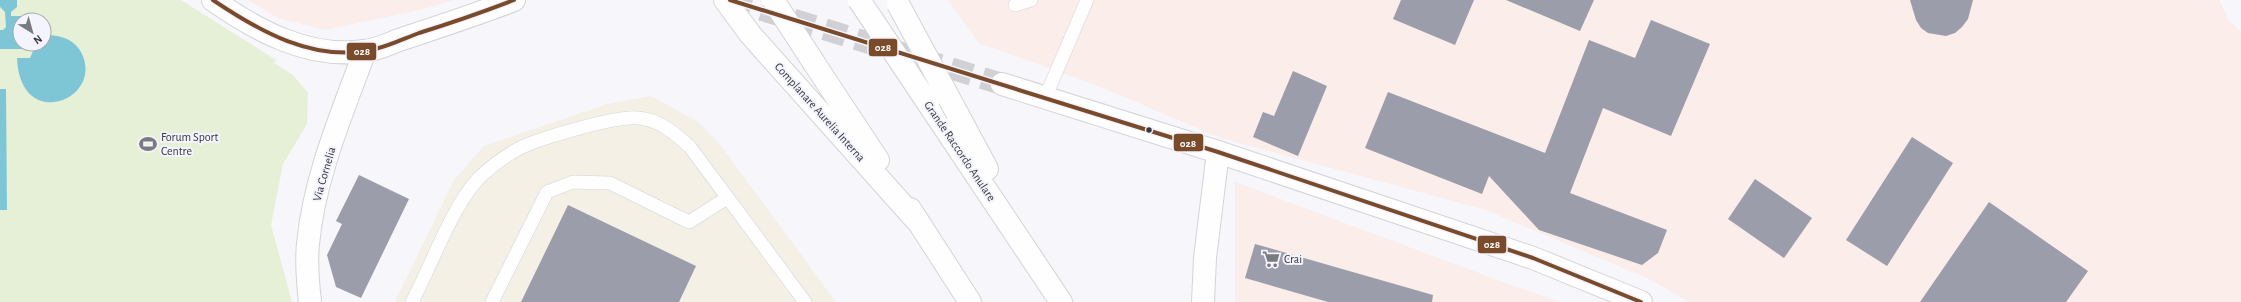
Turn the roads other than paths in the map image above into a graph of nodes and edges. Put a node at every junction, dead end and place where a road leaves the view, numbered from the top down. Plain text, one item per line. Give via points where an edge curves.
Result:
1 (213, 0) edge
2 (514, 0) edge
3 (725, 0) edge
4 (772, 0) edge
5 (859, 0) edge
6 (1031, 0) edge
7 (1087, 0) edge
8 (897, 2) edge
9 (1015, 5) dead end
10 (365, 51) junction
11 (1002, 84) tunnel mouth
12 (1045, 98) junction
13 (1218, 152) junction
14 (728, 198) junction
15 (917, 221) junction
16 (1043, 274) junction
17 (310, 302) edge
18 (412, 302) edge
19 (492, 302) edge
20 (805, 302) edge
21 (970, 302) edge
22 (1061, 302) edge
23 (1204, 302) edge
24 (1641, 302) edge

1 - 10 main road via 251,25 310,49 334,52
2 - 10 main road via 451,24
3 - 15 main road, Complanare Aurelia Interna via 750,34
4 - 15 main road, bridge
5 - 16 main road, Grande Raccordo Anulare, bridge
6 - 9 lane
7 - 12 lane
8 - 16 main road, bridge
10 - 17 main road, Via Cornelia via 320,180 308,246
11 - 12 main road
12 - 13 main road
13 - 23 main road via 1205,258
13 - 24 main road via 1533,258
14 - 18 lane via 690,146 674,132 654,122 638,118 615,120 540,141 520,148 499,161 478,179 461,202
14 - 19 lane via 689,222 610,183 573,182 547,192
14 - 20 lane
15 - 21 main road
16 - 22 main road, Grande Raccordo Anulare

